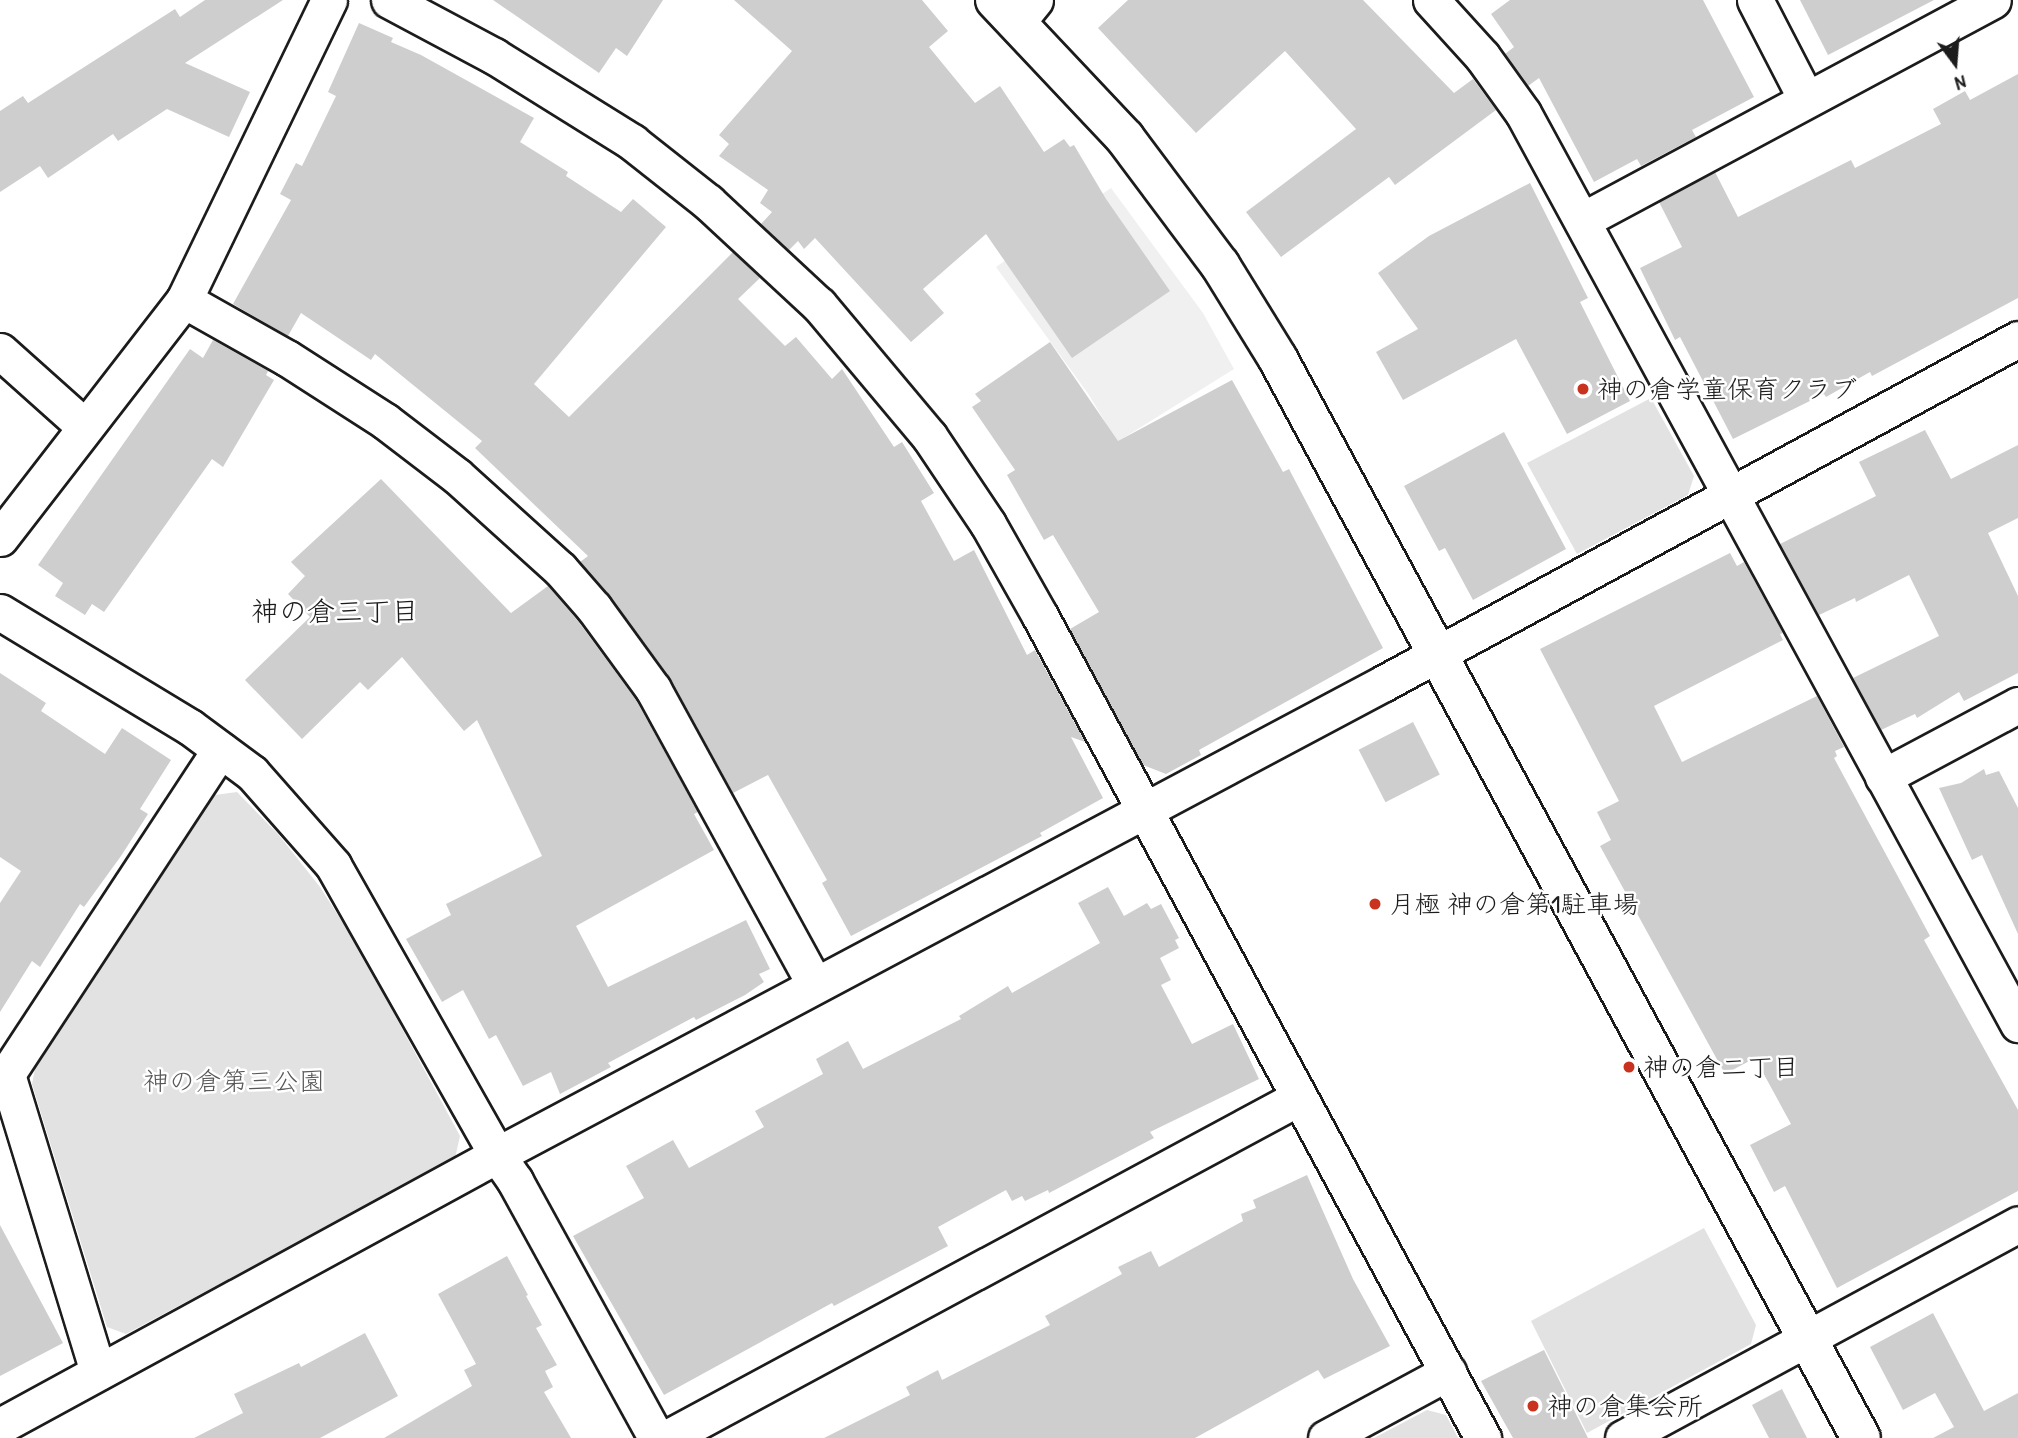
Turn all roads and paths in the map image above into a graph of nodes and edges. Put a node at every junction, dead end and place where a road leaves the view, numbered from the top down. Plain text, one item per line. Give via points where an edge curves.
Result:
1 (329, 0) edge
2 (389, 0) edge
3 (1431, 0) edge
4 (1755, 0) edge
5 (1993, 0) edge
6 (1016, 7) edge
7 (1806, 99) junction
8 (1583, 220) junction
9 (184, 300) junction
10 (2018, 339) edge
11 (0, 351) edge
12 (85, 428) junction
13 (1730, 494) junction
14 (0, 538) edge
15 (0, 612) edge
16 (1437, 653) junction
17 (2018, 705) edge
18 (220, 750) junction
19 (1883, 777) junction
20 (1143, 810) junction
21 (815, 985) junction
22 (2018, 1024) edge
23 (1298, 1098) junction
24 (496, 1155) junction
25 (2018, 1224) edge
26 (1807, 1336) junction
27 (99, 1372) junction
28 (1448, 1373) junction
29 (0, 1426) edge
30 (656, 1438) edge
31 (667, 1438) edge
32 (1326, 1438) edge
33 (1483, 1438) edge
34 (1623, 1438) edge
35 (1861, 1438) edge

1 - 9 street
2 - 20 street via 494,56 632,142 708,202 819,306 929,436 981,513
3 - 8 street via 1482,56 1516,103
4 - 7 street
5 - 7 street
6 - 16 street via 1125,138 1220,265 1325,442
7 - 8 street
8 - 13 street
9 - 12 street
9 - 21 street via 385,421 457,476 560,569 653,689
10 - 13 street
11 - 12 street
12 - 14 street
13 - 16 street
13 - 19 street
15 - 18 street via 190,726
16 - 20 street
16 - 26 street
17 - 19 street
18 - 24 street via 252,773 333,865
18 - 27 street via 6,1074
19 - 22 street
20 - 21 street
20 - 23 street
21 - 24 street
23 - 28 street
23 - 31 street
24 - 27 street
24 - 30 street via 515,1181
25 - 26 street
26 - 34 street
26 - 35 street
27 - 29 street
28 - 32 street
28 - 33 street

